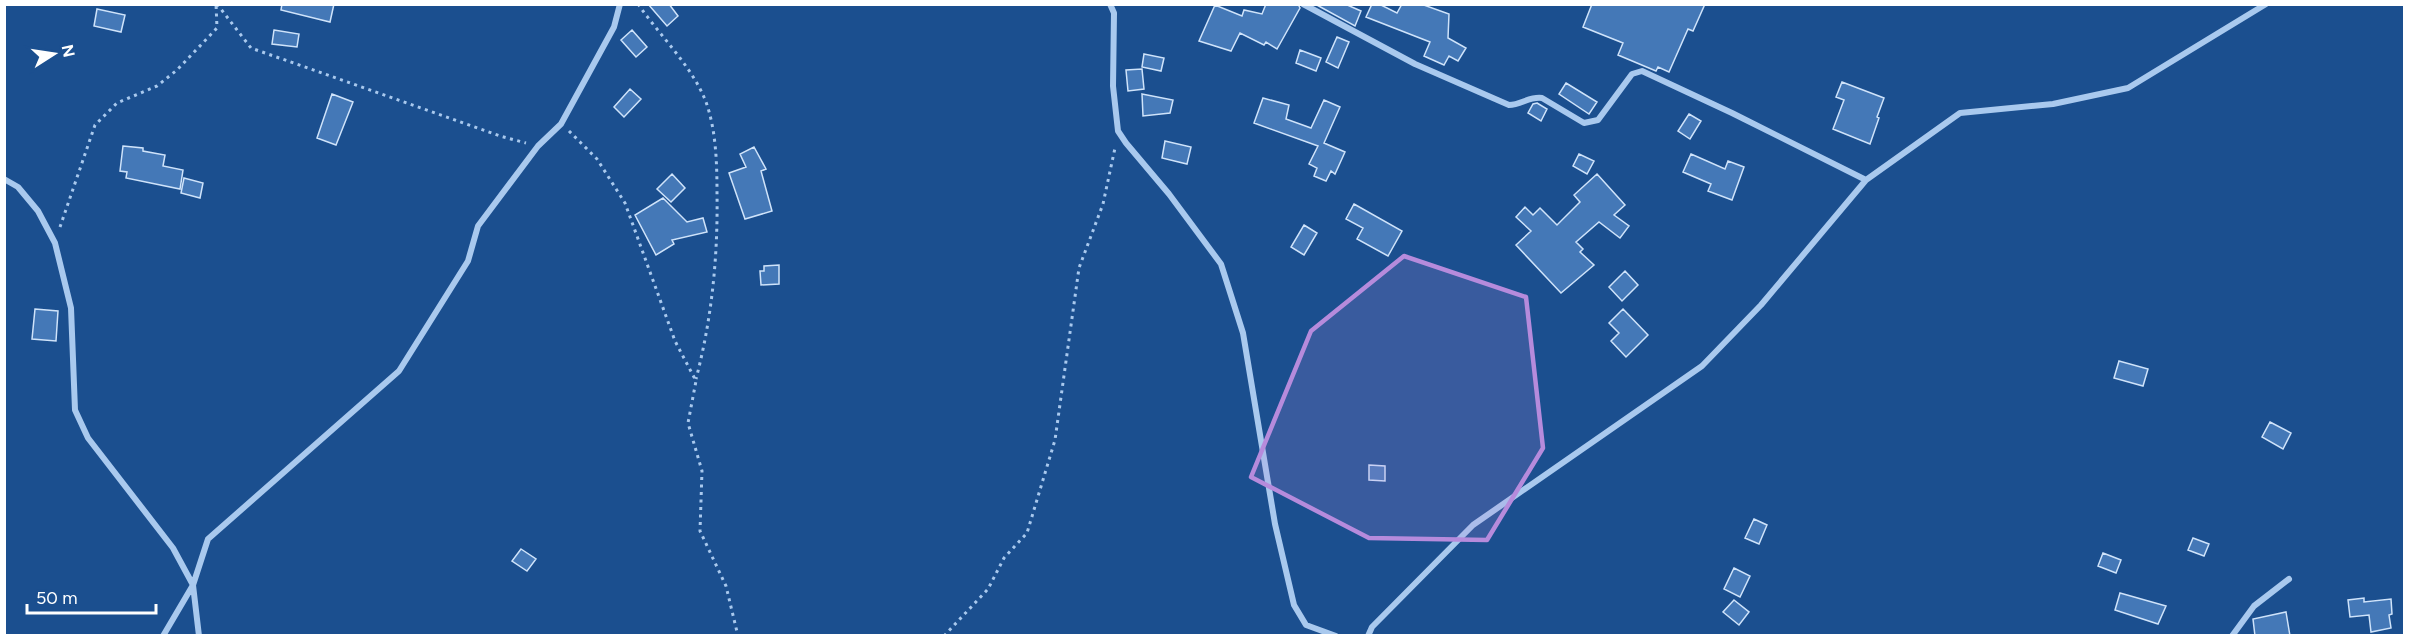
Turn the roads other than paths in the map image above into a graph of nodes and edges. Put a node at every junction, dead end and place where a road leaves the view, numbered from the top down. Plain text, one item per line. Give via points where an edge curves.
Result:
1 (620, 4) edge
2 (1110, 4) edge
3 (1303, 4) edge
4 (2266, 4) edge
5 (4, 179) edge
6 (1866, 180) junction
7 (2289, 579) dead end
8 (193, 585) junction
9 (163, 636) edge
10 (199, 636) edge
11 (1336, 636) edge
12 (1368, 636) edge
13 (2232, 636) edge

1 - 8 street via 614,27 561,124 538,146 478,226 468,261 399,371 208,539
2 - 11 street via 1114,14 1113,86 1118,131 1221,264 1243,333 1275,524 1294,605 1306,625
3 - 6 street via 1415,64 1509,105 1542,98 1584,123 1599,120 1628,78 1642,71
4 - 6 street via 2128,87 2053,104 1960,113
5 - 8 street via 18,187 38,211 55,243 71,308 75,410 88,438 173,548
6 - 12 street via 1761,305 1702,366 1473,525 1372,627
7 - 13 street via 2254,606
8 - 9 street
8 - 10 street

